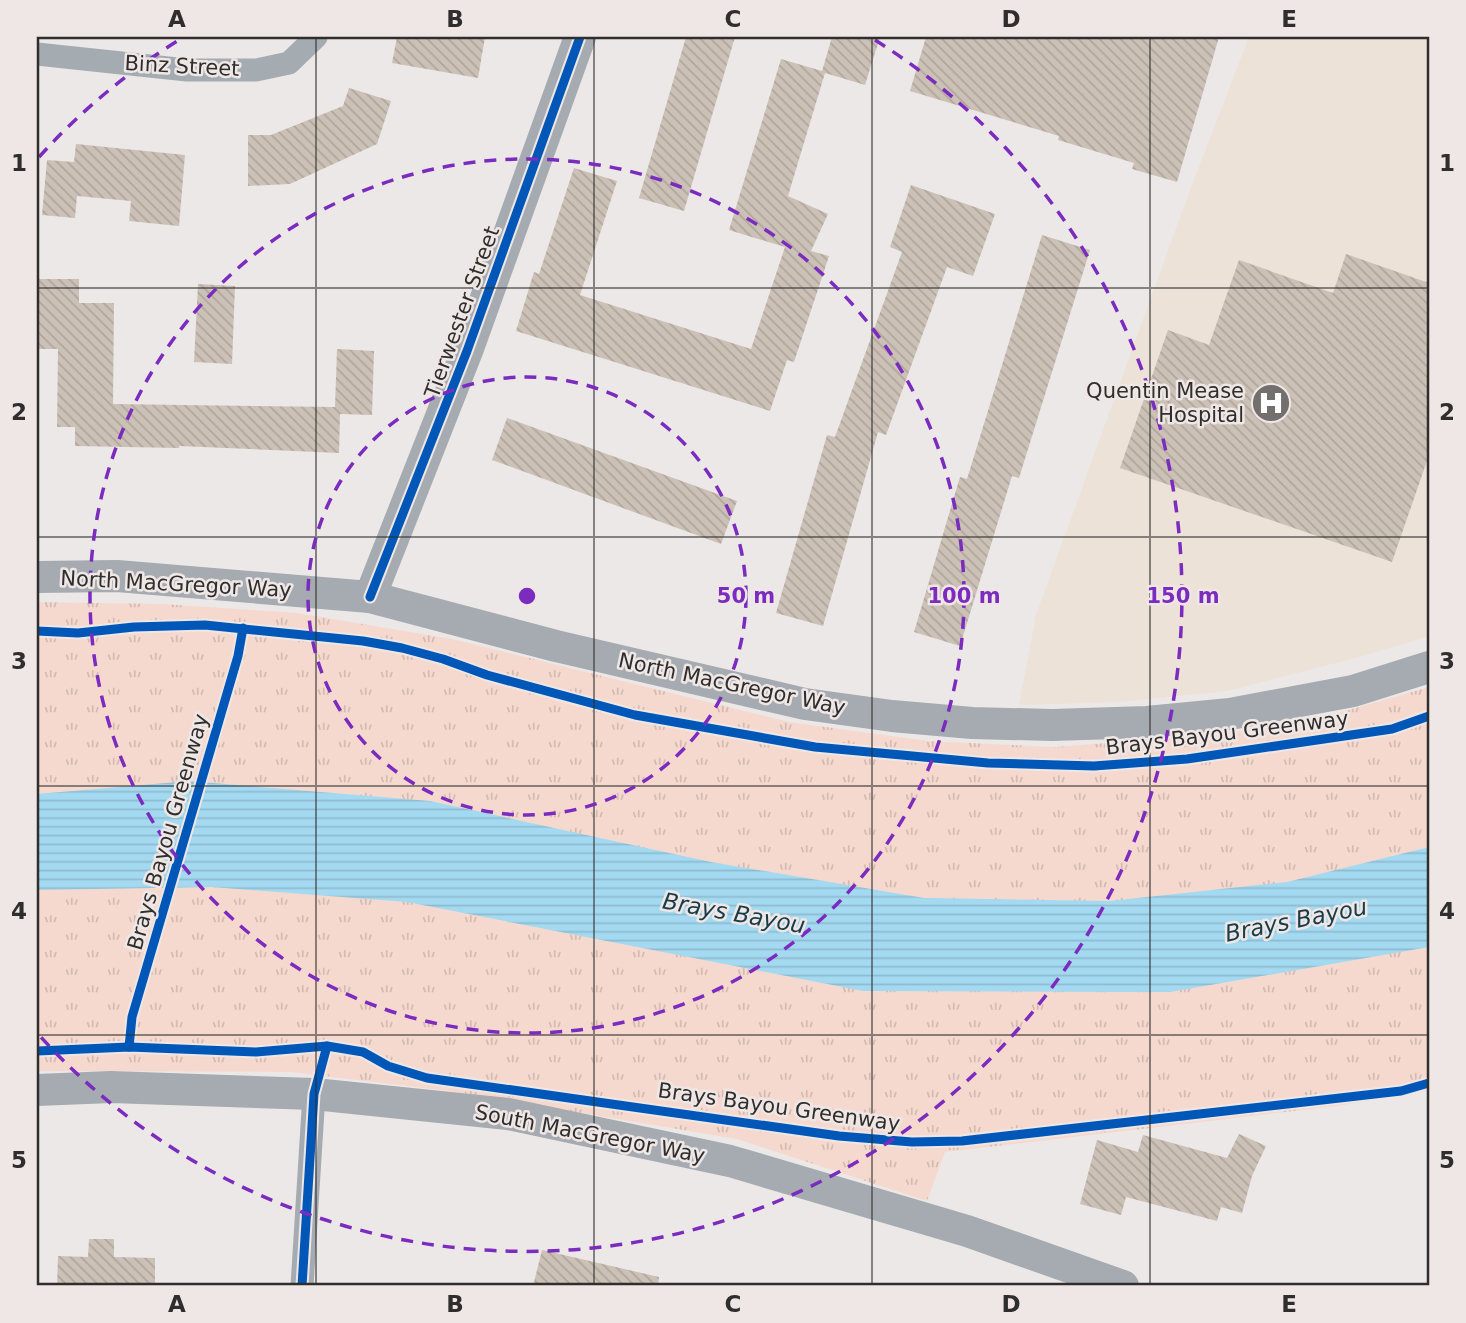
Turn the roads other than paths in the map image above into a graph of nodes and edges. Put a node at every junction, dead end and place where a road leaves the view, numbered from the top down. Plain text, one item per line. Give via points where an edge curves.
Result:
1 (316, 37) edge
2 (580, 37) edge
3 (37, 54) edge
4 (37, 577) edge
5 (370, 597) junction
6 (1429, 667) edge
7 (37, 1090) edge
8 (314, 1094) junction
9 (302, 1286) edge
10 (1123, 1286) edge

1 - 3 street, Binz Street via 289,63 256,70 187,70
2 - 5 main road, Tierwester Street via 467,351
4 - 5 main road, North MacGregor Way via 117,576
5 - 6 main road, North MacGregor Way via 805,704 972,723 1147,722 1230,714 1353,691
7 - 8 main road, South MacGregor Way via 111,1087
8 - 9 street
8 - 10 main road, South MacGregor Way via 508,1114 730,1161 967,1231

